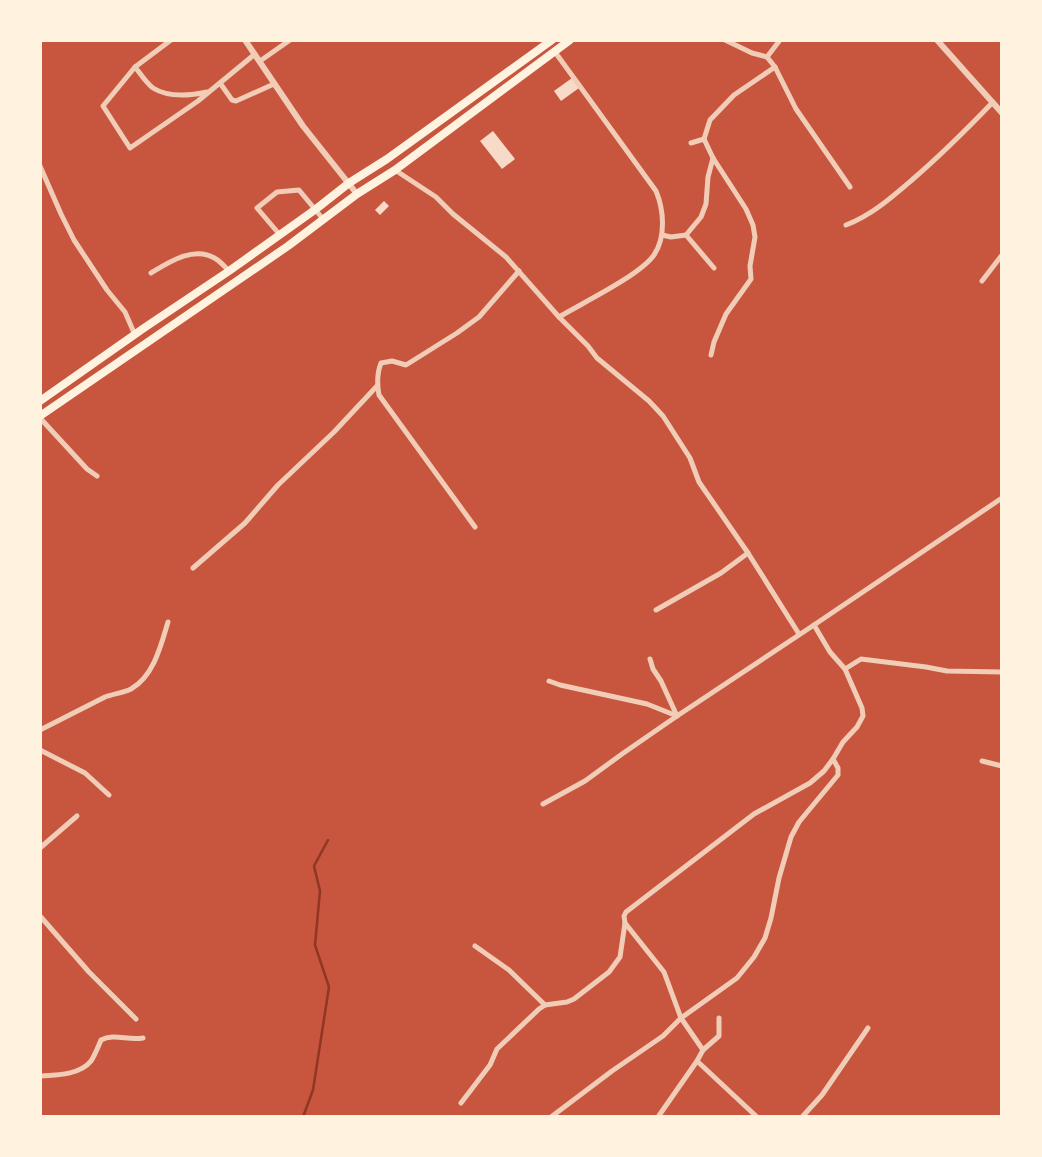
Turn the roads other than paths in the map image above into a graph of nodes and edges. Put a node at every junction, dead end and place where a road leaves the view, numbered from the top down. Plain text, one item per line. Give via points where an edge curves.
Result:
1 (171, 40) edge
2 (245, 40) edge
3 (290, 40) edge
4 (552, 40) edge
5 (570, 40) edge
6 (725, 40) edge
7 (780, 40) edge
8 (937, 40) edge
9 (555, 52) junction
10 (255, 54) junction
11 (767, 57) junction
12 (260, 61) junction
13 (135, 66) junction
14 (775, 66) junction
15 (220, 83) junction
16 (274, 84) junction
17 (210, 92) junction
18 (993, 102) junction
19 (1002, 113) edge
20 (705, 139) junction
21 (691, 143) dead end
22 (713, 158) junction
23 (40, 166) edge
24 (395, 170) junction
25 (349, 183) junction
26 (850, 187) dead end
27 (357, 194) junction
28 (316, 209) junction
29 (323, 219) junction
30 (846, 225) dead end
31 (280, 235) junction
32 (662, 235) junction
33 (686, 235) junction
34 (1002, 255) edge
35 (714, 268) dead end
36 (229, 271) junction
37 (519, 271) junction
38 (151, 274) dead end
39 (982, 281) dead end
40 (558, 317) junction
41 (135, 335) junction
42 (710, 355) dead end
43 (377, 386) junction
44 (40, 401) edge
45 (40, 417) edge
46 (97, 476) dead end
47 (1002, 498) edge
48 (475, 527) dead end
49 (748, 553) junction
50 (193, 568) dead end
51 (656, 610) dead end
52 (168, 622) dead end
53 (814, 625) junction
54 (799, 634) junction
55 (650, 659) dead end
56 (845, 669) junction
57 (1002, 672) edge
58 (549, 681) dead end
59 (677, 716) junction
60 (40, 730) edge
61 (40, 750) edge
62 (833, 758) junction
63 (982, 761) dead end
64 (1002, 766) edge
65 (109, 795) dead end
66 (543, 804) dead end
67 (77, 816) dead end
68 (40, 848) edge
69 (40, 916) edge
70 (625, 923) junction
71 (475, 946) dead end
72 (545, 1005) junction
73 (681, 1018) junction
74 (719, 1018) dead end
75 (136, 1019) dead end
76 (868, 1028) dead end
77 (143, 1038) dead end
78 (703, 1050) junction
79 (697, 1061) junction
80 (40, 1076) edge
81 (461, 1103) dead end
82 (551, 1117) edge
83 (658, 1117) edge
84 (757, 1117) edge
85 (802, 1117) edge

1 - 13 street
2 - 10 street
3 - 12 street
4 - 25 main road
5 - 9 main road
6 - 11 street
7 - 11 street
8 - 18 street
9 - 24 main road
9 - 32 street via 656,191
10 - 12 street
10 - 15 street
11 - 14 street
12 - 16 street
13 - 17 street via 151,87 168,94
13 - 17 street via 103,106 130,148
14 - 20 street via 718,111
14 - 26 street via 796,108
15 - 16 street via 236,101
15 - 17 street
16 - 25 street
18 - 19 street
18 - 30 street via 895,195
20 - 21 street
20 - 22 street
22 - 33 street via 706,204
22 - 42 street via 746,209 755,237 751,279 726,314
23 - 41 street via 74,240 125,312
24 - 27 main road
24 - 37 street via 436,197
25 - 27 street
25 - 28 main road
27 - 29 main road
28 - 29 street
28 - 31 main road
28 - 31 street via 299,190 277,192 257,208
29 - 45 main road
31 - 36 main road
32 - 33 street
32 - 40 street via 653,257 638,270
33 - 35 street
34 - 39 street
36 - 38 street via 218,259 194,253
36 - 41 main road
37 - 40 street
37 - 43 street via 486,310 457,333 406,365 381,363
40 - 49 street via 663,416 690,458 699,482
41 - 44 main road
43 - 48 street via 379,396
43 - 50 street via 245,523
45 - 46 street
47 - 53 street
49 - 51 street
49 - 54 street
52 - 60 street via 153,665 131,689
53 - 54 street
53 - 56 street
54 - 59 street
55 - 59 street
56 - 57 street via 861,659 947,671
56 - 62 street via 863,716
58 - 59 street via 648,704
59 - 66 street via 585,781
61 - 65 street via 85,773
62 - 70 street via 810,783 754,814 633,905 624,916
62 - 73 street via 838,775 791,837 765,938 754,957 737,978
63 - 64 street
67 - 68 street
69 - 75 street
70 - 72 street via 620,957 609,972 574,999
70 - 73 street via 664,972
71 - 72 street via 509,970
72 - 81 street via 497,1049
73 - 78 street
73 - 82 street
74 - 78 street via 719,1036
76 - 85 street
77 - 80 street via 108,1036 85,1066
78 - 79 street
79 - 83 street
79 - 84 street

